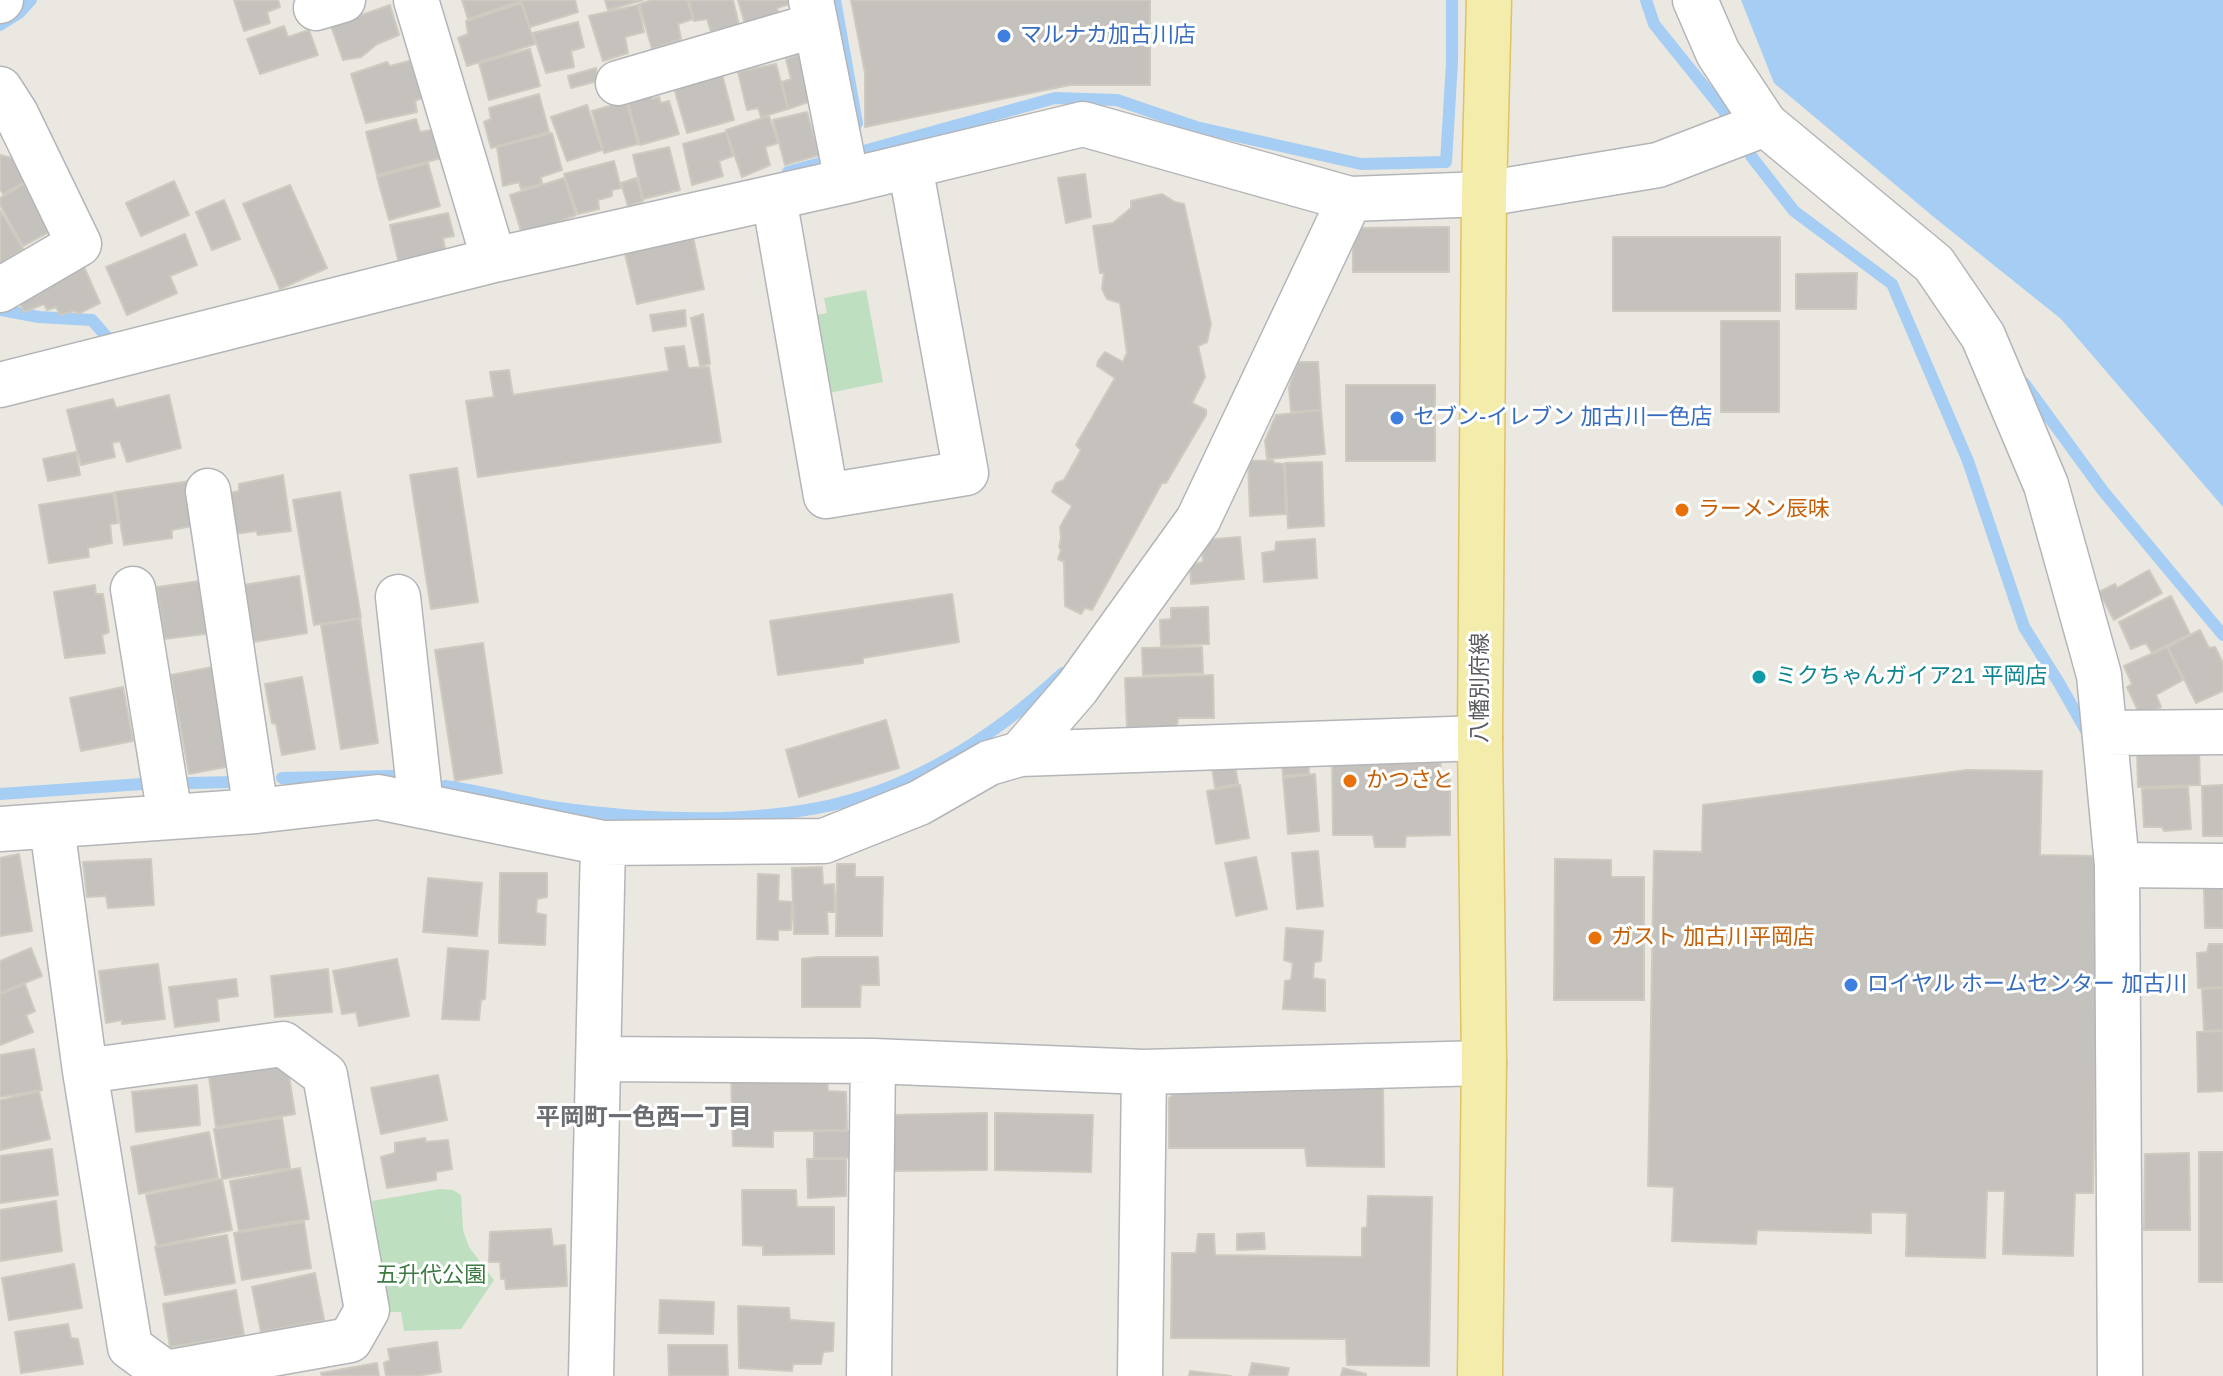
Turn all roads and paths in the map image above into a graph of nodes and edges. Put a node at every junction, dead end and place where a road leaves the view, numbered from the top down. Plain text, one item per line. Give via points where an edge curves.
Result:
1 (416, 0) edge
2 (1489, 0) edge
3 (1695, 0) edge
4 (814, 13) edge
5 (618, 83) dead end
6 (5, 109) edge
7 (1765, 124) junction
8 (910, 166) junction
9 (847, 181) junction
10 (1484, 194) junction
11 (774, 198) junction
12 (1350, 199) junction
13 (494, 260) junction
14 (0, 290) edge
15 (0, 385) edge
16 (208, 491) dead end
17 (133, 589) dead end
18 (413, 620) dead end
19 (2223, 732) edge
20 (2106, 733) junction
21 (1480, 738) junction
22 (1020, 754) junction
23 (421, 806) junction
24 (256, 811) junction
25 (170, 816) junction
26 (52, 827) junction
27 (0, 829) edge
28 (603, 843) junction
29 (2117, 865) junction
30 (2223, 866) edge
31 (599, 1059) junction
32 (873, 1061) junction
33 (1484, 1063) junction
34 (85, 1071) junction
35 (1144, 1072) junction
36 (591, 1376) edge
37 (869, 1376) edge
38 (1140, 1376) edge
39 (1480, 1376) edge
40 (2120, 1376) edge

1 - 13 street
2 - 10 main road, 八幡別府線
3 - 7 street via 1718,53
4 - 5 street
4 - 9 street
6 - 14 street via 79,244
7 - 10 street via 1658,165
7 - 20 street via 1934,264 1983,336 2046,485 2099,675
8 - 9 street
8 - 11 street via 966,473 826,496
8 - 12 street via 1083,124
9 - 11 street
10 - 12 street
10 - 21 main road, 八幡別府線
11 - 13 street
12 - 22 street via 1198,520 1077,688
13 - 15 street
16 - 24 street
17 - 25 street
18 - 23 street
19 - 20 street
20 - 29 street
21 - 22 street
21 - 33 main road, 八幡別府線
22 - 28 street via 989,763 919,803 824,841
23 - 24 street via 378,797
23 - 28 street
24 - 25 street
25 - 26 street
26 - 27 street
26 - 34 street
28 - 31 street
29 - 30 street
29 - 40 street
31 - 32 street
31 - 36 street
32 - 35 street
32 - 37 street
33 - 35 street
33 - 39 main road, 八幡別府線
34 - 34 street via 283,1044 325,1075 367,1310 350,1340 166,1373 130,1347
35 - 38 street

